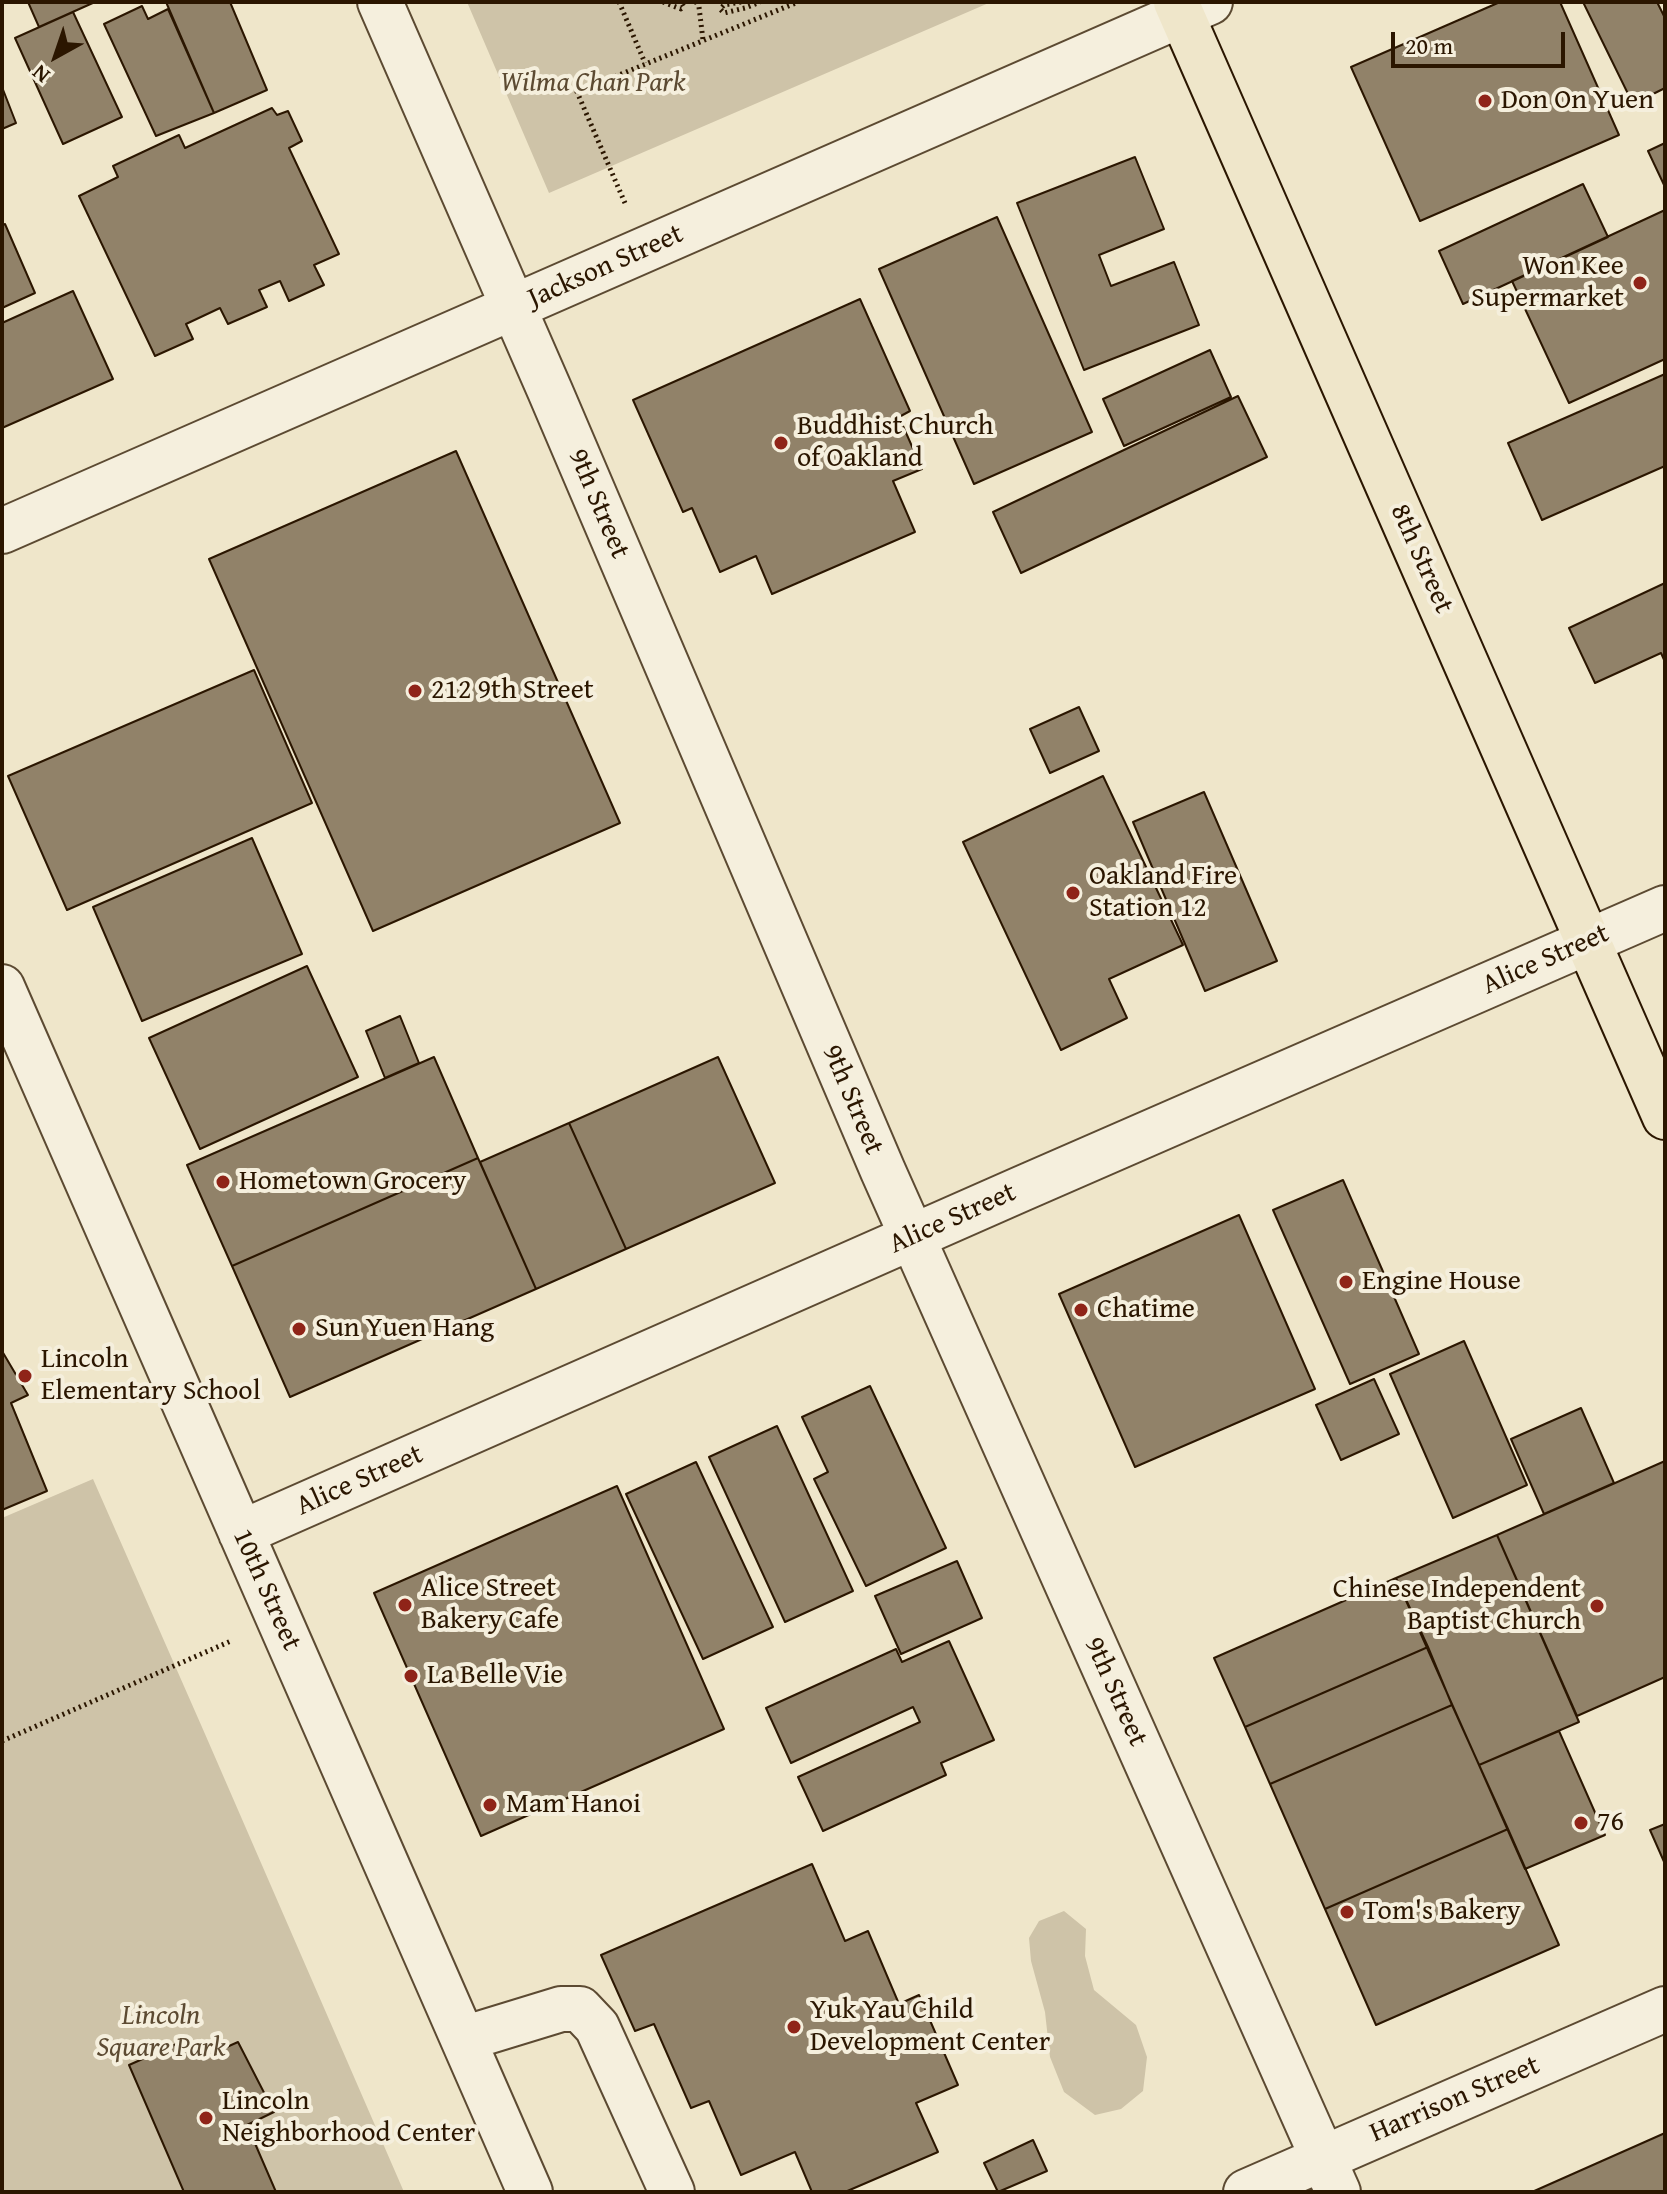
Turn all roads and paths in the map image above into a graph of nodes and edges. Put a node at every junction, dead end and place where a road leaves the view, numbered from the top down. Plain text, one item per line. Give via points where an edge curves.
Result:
1 (380, 2) edge
2 (619, 2) edge
3 (663, 2) edge
4 (681, 2) edge
5 (696, 2) edge
6 (741, 2) edge
7 (760, 2) edge
8 (798, 2) edge
9 (1189, 6) edge
10 (703, 40) junction
11 (645, 63) junction
12 (604, 154) dead end
13 (513, 308) junction
14 (2, 531) edge
15 (1665, 908) edge
16 (1589, 942) junction
17 (2, 987) edge
18 (1665, 1117) edge
19 (912, 1237) junction
20 (241, 1533) junction
21 (279, 1620) junction
22 (2, 1741) edge
23 (1665, 2009) edge
24 (463, 2039) junction
25 (1330, 2175) edge
26 (530, 2192) edge
27 (672, 2192) edge
28 (1246, 2192) edge

1 - 13 street, 9th Street
2 - 11 path
3 - 4 path via 681,9
5 - 10 path
6 - 7 path via 720,9 724,13
8 - 10 path
9 - 13 street, Jackson Street
9 - 16 main road, 8th Street
10 - 11 path
11 - 12 path via 577,92
13 - 14 street, Jackson Street
13 - 19 street, 9th Street
15 - 16 street, Alice Street
16 - 18 main road, 8th Street
16 - 19 street, Alice Street
17 - 20 street, 10th Street
19 - 20 street, Alice Street
19 - 25 street, 9th Street
20 - 21 street, 10th Street
21 - 22 path
21 - 24 street, 10th Street
23 - 25 street, Harrison Street
24 - 26 street, 10th Street
24 - 27 street via 561,2009 580,2009 597,2027
25 - 28 street, Harrison Street

